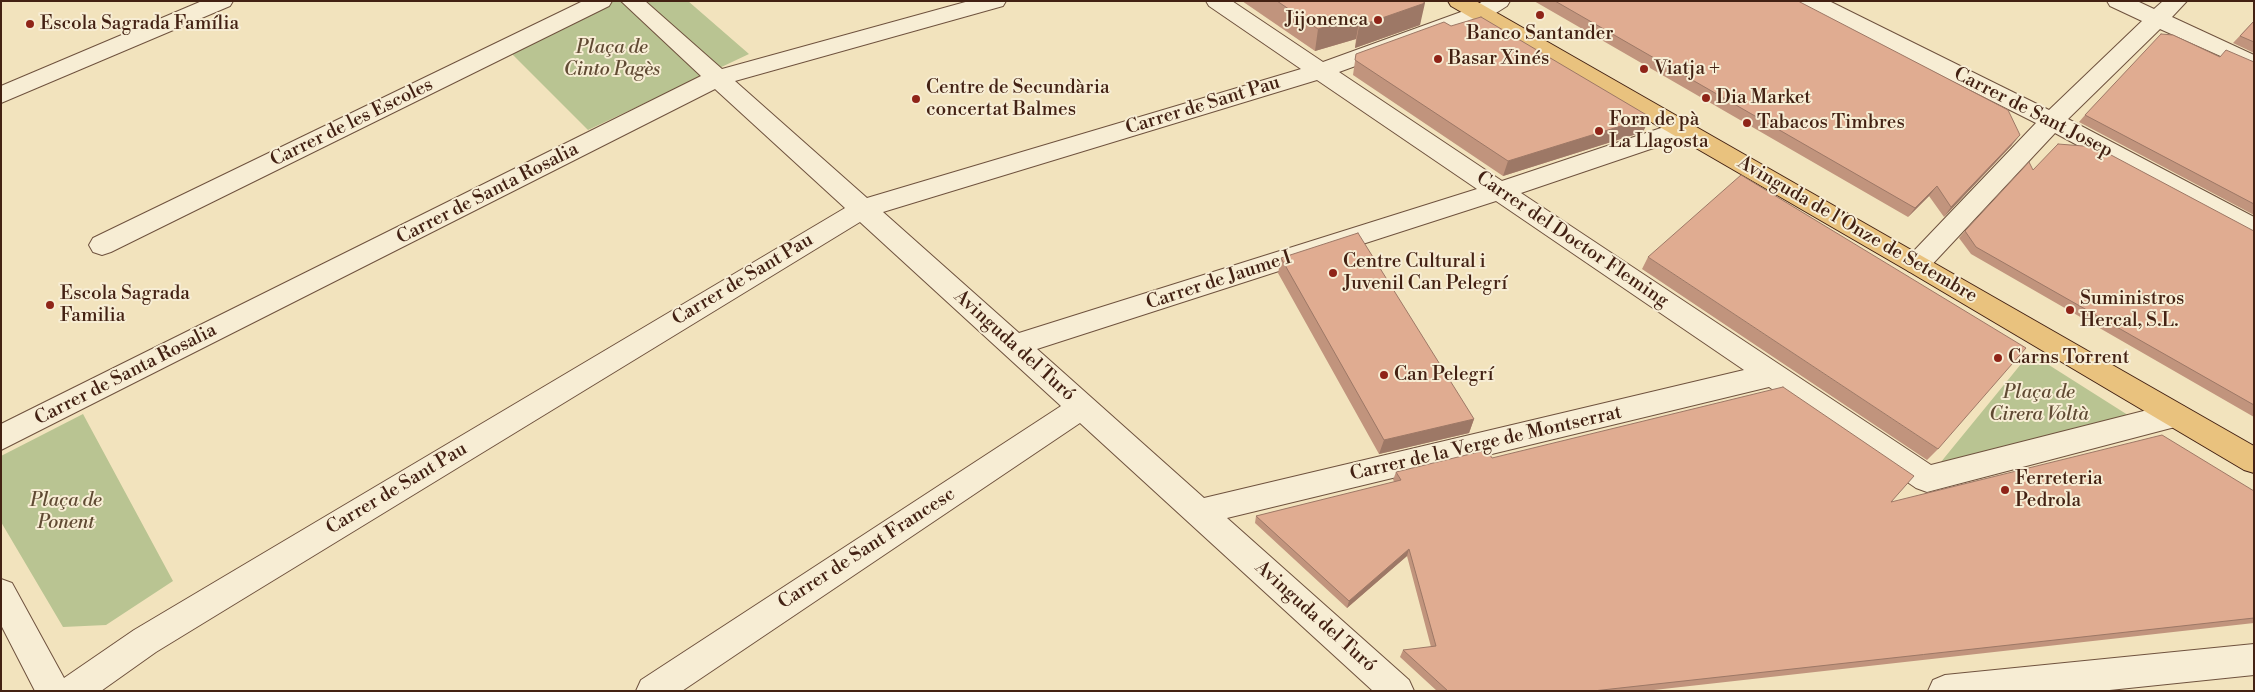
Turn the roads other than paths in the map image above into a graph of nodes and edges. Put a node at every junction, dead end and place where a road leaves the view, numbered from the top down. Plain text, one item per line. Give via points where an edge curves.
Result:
1 (222, 1) edge
2 (601, 1) edge
3 (632, 1) edge
4 (995, 1) edge
5 (1217, 1) edge
6 (1811, 1) edge
7 (2118, 1) edge
8 (2176, 1) edge
9 (1479, 5) edge
10 (2157, 19) junction
11 (2254, 64) edge
12 (1320, 71) junction
13 (718, 78) junction
14 (1, 95) edge
15 (2052, 121) junction
16 (1681, 130) junction
17 (1499, 191) junction
18 (862, 209) junction
19 (2254, 229) edge
20 (102, 245) dead end
21 (1917, 264) junction
22 (1014, 346) junction
23 (1773, 375) junction
24 (1082, 407) junction
25 (2175, 415) junction
26 (1, 438) edge
27 (2254, 461) edge
28 (1199, 512) junction
29 (1, 593) edge
30 (2254, 659) edge
31 (54, 691) edge
32 (73, 691) edge
33 (653, 691) edge
34 (1397, 691) edge
35 (1945, 691) edge

1 - 14 street
2 - 20 street, Carrer de les Escoles
3 - 13 street, Avinguda del Turó
4 - 13 street, Carrer de Santa Rosalia
5 - 12 street, Carrer del Doctor Fleming
6 - 15 street, Carrer de Sant Josep
7 - 10 street
8 - 10 street
9 - 12 street, Carrer de Sant Pau
9 - 16 main road, Avinguda de l'Onze de Setembre
10 - 11 street
10 - 15 street
12 - 17 street, Carrer del Doctor Fleming
12 - 18 street, Carrer de Sant Pau
13 - 18 street, Avinguda del Turó
13 - 26 street, Carrer de Santa Rosalia
15 - 19 street, Carrer de Sant Josep
15 - 21 street
16 - 17 street, Carrer de Jaume I
16 - 21 main road, Avinguda de l'Onze de Setembre
17 - 22 street, Carrer de Jaume I
17 - 23 street, Carrer del Doctor Fleming
18 - 22 street, Avinguda del Turó
18 - 32 street, Carrer de Sant Pau via 145,641
21 - 25 main road, Avinguda de l'Onze de Setembre
22 - 24 street, Avinguda del Turó
23 - 25 street, Carrer del Doctor Fleming via 1927,479
23 - 28 street, Carrer de la Verge de Montserrat
24 - 28 street, Avinguda del Turó
24 - 33 street, Carrer de Sant Francesc
25 - 27 main road, Avinguda de l'Onze de Setembre
28 - 34 street, Avinguda del Turó
29 - 31 street
30 - 35 street

